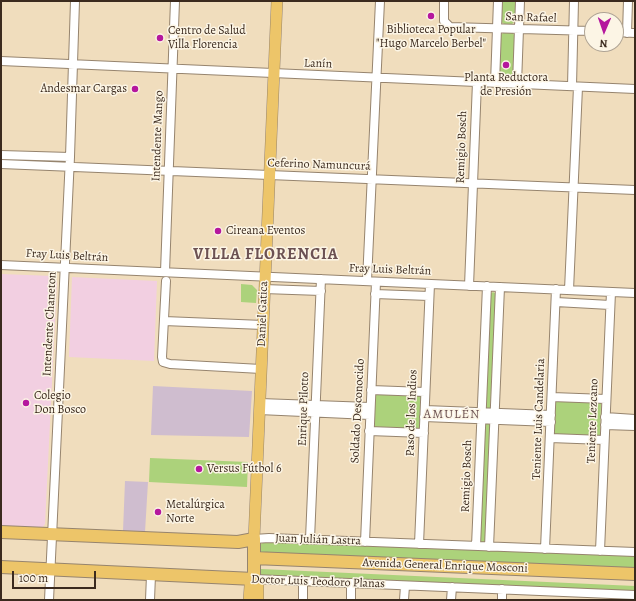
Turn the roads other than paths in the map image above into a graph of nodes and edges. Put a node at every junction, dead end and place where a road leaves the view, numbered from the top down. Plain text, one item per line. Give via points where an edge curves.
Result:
1 (75, 1) edge
2 (175, 1) edge
3 (277, 1) edge
4 (380, 1) edge
5 (444, 1) edge
6 (498, 1) edge
7 (520, 1) edge
8 (574, 1) edge
9 (628, 1) edge
10 (497, 28) junction
11 (519, 29) junction
12 (573, 31) junction
13 (584, 32) edge
14 (631, 33) edge
15 (1, 61) edge
16 (73, 64) junction
17 (173, 67) junction
18 (274, 72) junction
19 (377, 78) junction
20 (477, 82) junction
21 (495, 83) junction
22 (517, 84) junction
23 (575, 86) junction
24 (635, 89) edge
25 (1, 155) edge
26 (70, 157) junction
27 (1, 164) edge
28 (70, 166) junction
29 (169, 171) junction
30 (269, 175) junction
31 (372, 179) junction
32 (473, 183) junction
33 (574, 188) junction
34 (635, 190) edge
35 (1, 265) edge
36 (65, 268) junction
37 (165, 272) junction
38 (265, 277) junction
39 (321, 279) junction
40 (166, 281) dead end
41 (367, 281) junction
42 (376, 282) junction
43 (430, 284) junction
44 (469, 286) junction
45 (487, 286) junction
46 (500, 287) junction
47 (264, 289) junction
48 (556, 289) junction
49 (569, 290) junction
50 (321, 291) junction
51 (611, 292) junction
52 (635, 293) edge
53 (375, 294) junction
54 (429, 296) junction
55 (556, 302) junction
56 (610, 304) junction
57 (164, 320) junction
58 (263, 325) junction
59 (261, 369) junction
60 (371, 390) junction
61 (425, 392) junction
62 (552, 397) junction
63 (606, 399) junction
64 (259, 406) junction
65 (316, 409) junction
66 (370, 411) junction
67 (424, 413) junction
68 (481, 416) junction
69 (495, 416) junction
70 (635, 418) edge
71 (551, 419) junction
72 (605, 421) junction
73 (635, 426) edge
74 (369, 431) junction
75 (424, 433) junction
76 (550, 438) junction
77 (604, 440) junction
78 (1, 532) edge
79 (52, 534) junction
80 (254, 539) junction
81 (310, 539) junction
82 (364, 542) junction
83 (419, 544) junction
84 (476, 546) junction
85 (489, 546) junction
86 (545, 549) junction
87 (600, 551) junction
88 (635, 552) edge
89 (254, 562) junction
90 (1, 567) edge
91 (50, 570) junction
92 (635, 574) edge
93 (151, 575) junction
94 (254, 579) junction
95 (303, 581) junction
96 (635, 581) edge
97 (351, 583) junction
98 (405, 586) junction
99 (452, 587) junction
100 (502, 590) junction
101 (635, 595) edge
102 (552, 596) edge
103 (49, 600) edge
104 (150, 600) edge
105 (249, 600) edge
106 (258, 600) edge
107 (303, 600) edge
108 (351, 600) edge
109 (404, 600) edge
110 (452, 600) edge
111 (502, 600) edge

1 - 16 street, Intendente Chaneton
2 - 17 street, Intendente Mango
3 - 18 main road, Daniel Gatica
4 - 19 street
5 - 10 street, San Rafael via 446,25
6 - 10 street
7 - 11 street
8 - 12 street
9 - 14 street
10 - 11 street, San Rafael
10 - 21 street
11 - 12 street, San Rafael
11 - 22 street
12 - 13 street, San Rafael
12 - 23 street
15 - 16 street, Lanín
16 - 17 street, Lanín
16 - 26 street, Intendente Chaneton
17 - 18 street, Lanín
17 - 29 street, Intendente Mango
18 - 19 street, Lanín
18 - 30 main road, Daniel Gatica
19 - 20 street, Lanín
19 - 31 street
20 - 21 street, Lanín
20 - 32 street, Remigio Bosch
21 - 22 street, Lanín
22 - 23 street, Lanín
23 - 24 street, Lanín
23 - 33 street
25 - 26 street
26 - 28 street, Intendente Chaneton
27 - 28 street, Ceferino Namuncurá
28 - 29 street, Ceferino Namuncurá
28 - 36 street, Intendente Chaneton
29 - 30 street, Ceferino Namuncurá
29 - 37 street, Intendente Mango
30 - 31 street, Ceferino Namuncurá
30 - 38 main road, Daniel Gatica
31 - 32 street, Ceferino Namuncurá
31 - 41 street
32 - 33 street, Ceferino Namuncurá
32 - 44 street, Remigio Bosch
33 - 34 street, Ceferino Namuncurá
33 - 49 street
35 - 36 street, Fray Luis Beltrán
36 - 37 street, Fray Luis Beltrán
36 - 79 street, Intendente Chaneton
37 - 38 street, Fray Luis Beltrán
38 - 39 street, Fray Luis Beltrán
38 - 47 main road, Daniel Gatica
39 - 41 street, Fray Luis Beltrán
39 - 50 street, Enrique Pilotto
40 - 57 street
41 - 42 street, Fray Luis Beltrán
42 - 43 street, Fray Luis Beltrán
42 - 53 street, Soldado Desconocido
43 - 44 street, Fray Luis Beltrán
43 - 54 street, Paso de los Indios
44 - 45 street, Fray Luis Beltrán
45 - 46 street, Fray Luis Beltrán
45 - 68 street, Remigio Bosch
46 - 48 street, Fray Luis Beltrán
46 - 69 street, Remigio Bosch
47 - 50 street
47 - 58 main road, Daniel Gatica
48 - 49 street, Fray Luis Beltrán
48 - 55 street, Teniente Luis Candelaria
49 - 51 street, Fray Luis Beltrán
50 - 65 street, Enrique Pilotto
51 - 52 street, Fray Luis Beltrán
51 - 56 street, Teniente Lezcano
53 - 54 street, Fray Luis Beltrán
53 - 60 street, Soldado Desconocido
54 - 61 street, Paso de los Indios
55 - 56 street
55 - 62 street, Teniente Luis Candelaria
56 - 63 street, Teniente Lezcano
57 - 58 street
57 - 59 street via 163,362
58 - 59 main road, Daniel Gatica
59 - 64 main road, Daniel Gatica
60 - 61 street
60 - 66 street, Soldado Desconocido
61 - 67 street, Paso de los Indios
62 - 63 street
62 - 71 street, Teniente Luis Candelaria
63 - 72 street, Teniente Lezcano
64 - 65 street
64 - 80 main road, Daniel Gatica
65 - 66 street
65 - 81 street, Enrique Pilotto
66 - 74 street, Soldado Desconocido
67 - 68 street
67 - 75 street, Paso de los Indios
68 - 69 street
68 - 84 street, Remigio Bosch
69 - 71 street
69 - 85 street, Remigio Bosch
70 - 72 street
71 - 76 street, Teniente Luis Candelaria
72 - 73 street
72 - 77 street, Teniente Lezcano
74 - 75 street
74 - 82 street, Soldado Desconocido
75 - 83 street, Paso de los Indios
76 - 77 street
76 - 86 street, Teniente Luis Candelaria
77 - 87 street, Teniente Lezcano
78 - 79 highway, Juan Julián Lastra
79 - 80 highway, Juan Julián Lastra via 238,542
79 - 91 street, Intendente Chaneton
80 - 81 street, Juan Julián Lastra
80 - 89 highway, Daniel Gatica
81 - 82 street, Juan Julián Lastra
82 - 83 street, Juan Julián Lastra
83 - 84 street, Juan Julián Lastra
84 - 85 street, Juan Julián Lastra
85 - 86 street, Juan Julián Lastra
86 - 87 street, Juan Julián Lastra
87 - 88 street, Juan Julián Lastra
89 - 92 highway, Avenida General Enrique Mosconi
89 - 94 highway, Daniel Gatica
89 - 96 highway, Avenida General Enrique Mosconi
90 - 91 highway, Doctor Luis Teodoro Planas
91 - 93 highway, Doctor Luis Teodoro Planas
91 - 103 street, Intendente Chaneton
93 - 94 highway, Doctor Luis Teodoro Planas
93 - 104 street
94 - 95 street, Doctor Luis Teodoro Planas
94 - 105 main road, Daniel Gatica via 250,586
94 - 106 main road, Daniel Gatica via 258,587
95 - 97 street, Doctor Luis Teodoro Planas
95 - 107 street
97 - 98 street, Doctor Luis Teodoro Planas
97 - 108 street
98 - 99 street, Doctor Luis Teodoro Planas
98 - 109 street
99 - 100 street, Doctor Luis Teodoro Planas
99 - 110 street
100 - 102 street, Doctor Luis Teodoro Planas
100 - 111 street
101 - 102 street, Doctor Luis Teodoro Planas

